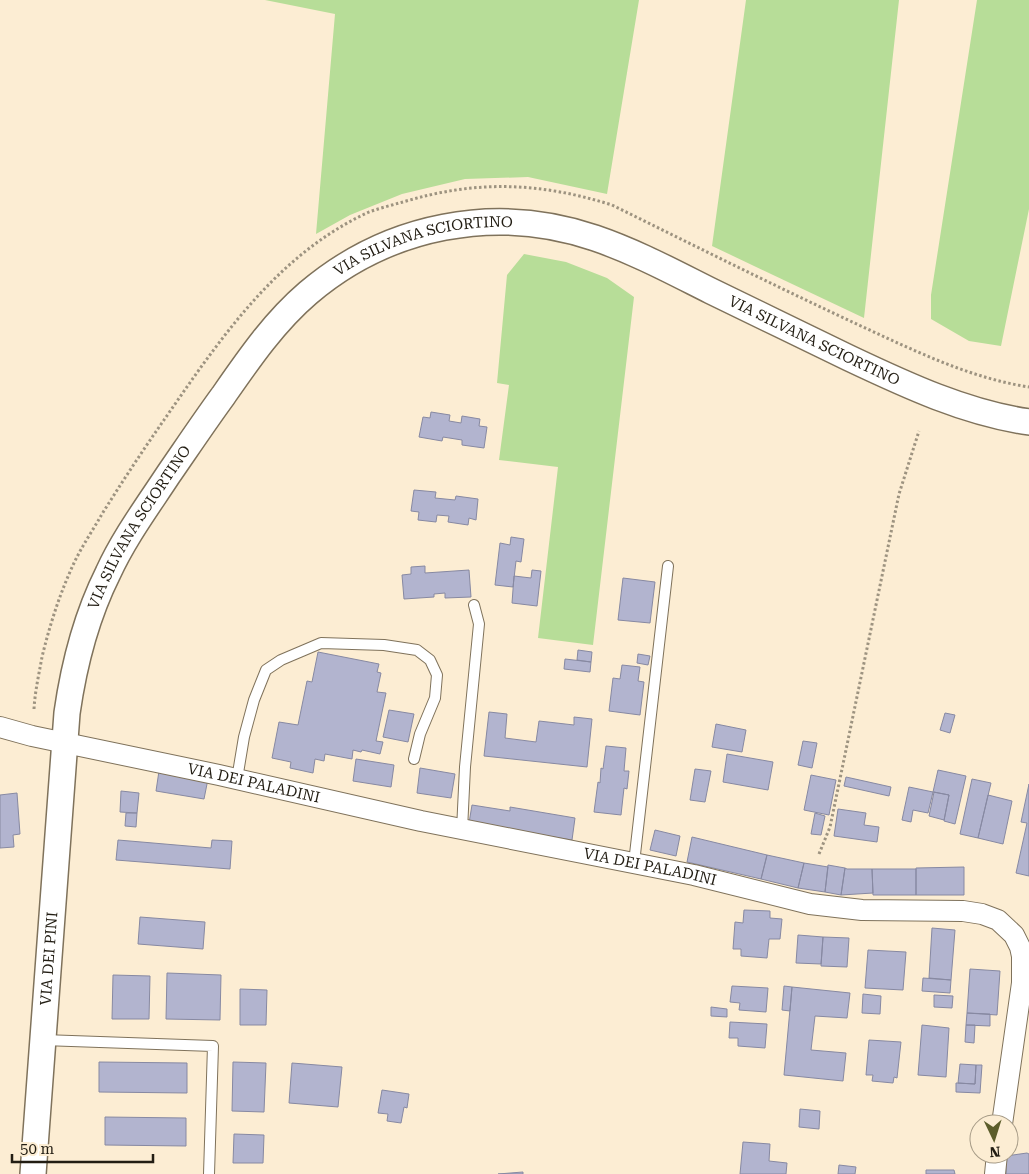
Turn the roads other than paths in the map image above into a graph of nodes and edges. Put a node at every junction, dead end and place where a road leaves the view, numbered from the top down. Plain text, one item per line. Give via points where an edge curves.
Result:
1 (1029, 422) edge
2 (668, 566) dead end
3 (474, 606) dead end
4 (0, 727) edge
5 (64, 741) junction
6 (414, 759) dead end
7 (237, 779) junction
8 (462, 830) junction
9 (634, 864) junction
10 (42, 1040) junction
11 (1003, 1114) edge
12 (33, 1174) edge
13 (210, 1174) edge

1 - 5 street, VIA SILVANA SCIORTINO via 993,415 925,393 646,258 592,237 511,222 459,224 404,237 345,265 284,317 250,357 144,510 108,572 90,614 75,663
2 - 9 lane
3 - 8 lane via 479,624
4 - 5 street
5 - 7 street, VIA DEI PALADINI
5 - 10 street, VIA DEI PINI
6 - 7 lane via 435,698 437,675 430,660 417,650 384,645 321,643 266,670 246,728
7 - 8 street, VIA DEI PALADINI
8 - 9 street, VIA DEI PALADINI
9 - 11 street, VIA DEI PALADINI via 818,905 862,910 972,912 990,916 1004,924 1018,941 1023,966
10 - 12 street, VIA DEI PINI
10 - 13 lane via 213,1046

